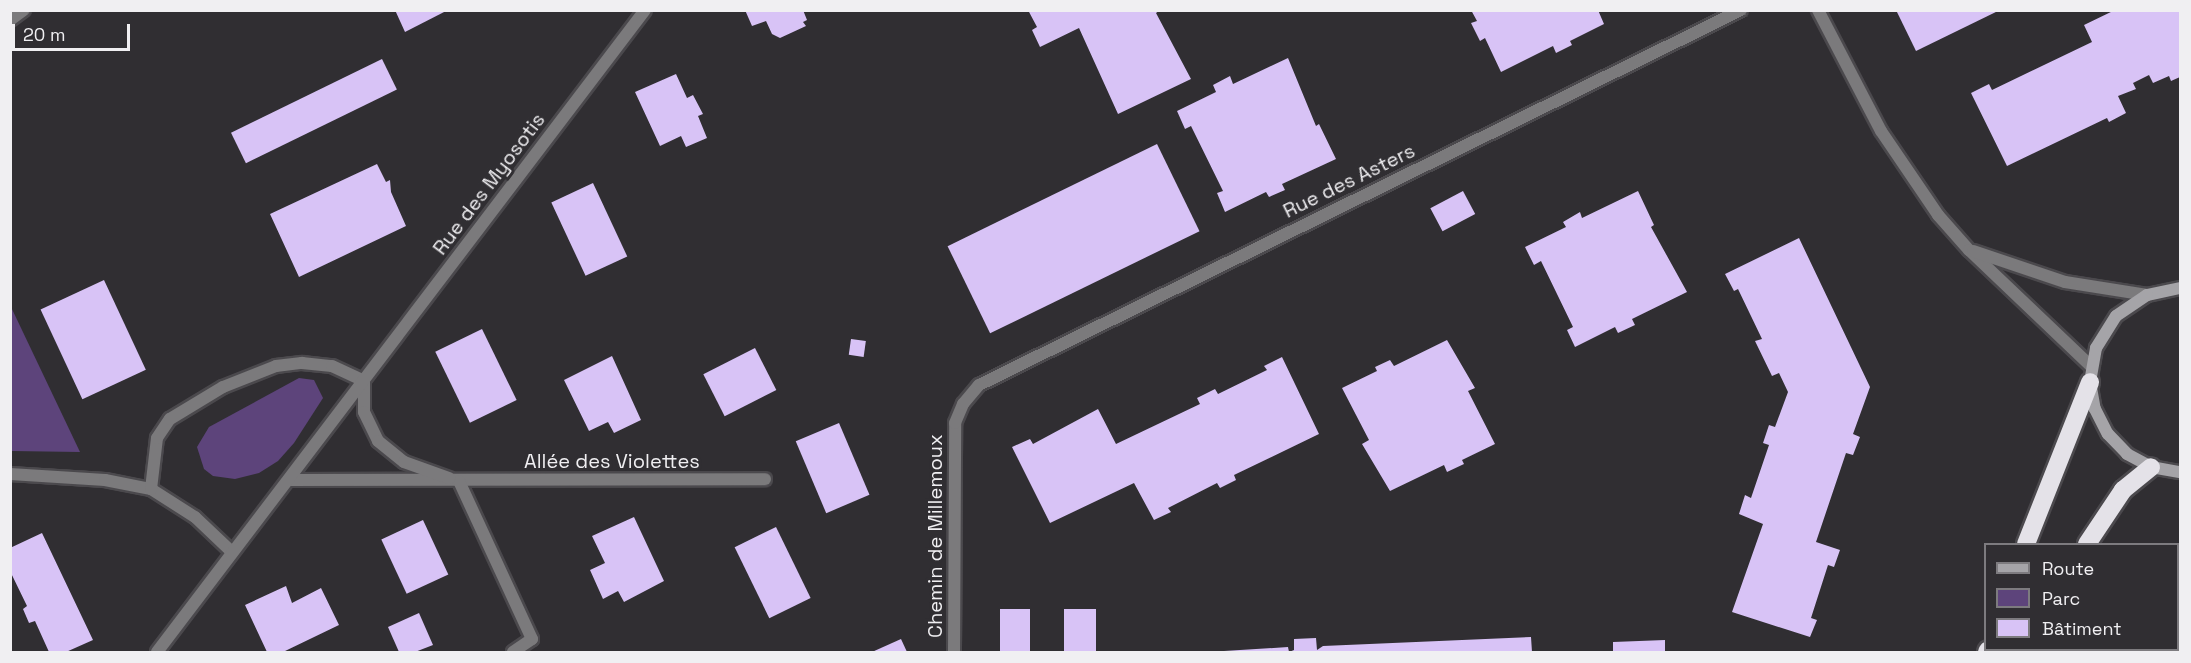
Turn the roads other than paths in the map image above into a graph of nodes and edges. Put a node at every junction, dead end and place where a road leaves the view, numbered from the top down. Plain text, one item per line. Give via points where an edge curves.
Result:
1 (24, 10) edge
2 (645, 10) edge
3 (1742, 10) edge
4 (1818, 10) edge
5 (10, 20) edge
6 (1969, 250) junction
7 (2181, 288) edge
8 (2147, 295) junction
9 (2091, 374) junction
10 (364, 381) junction
11 (974, 389) joint
12 (2159, 469) junction
13 (2181, 472) edge
14 (10, 474) edge
15 (765, 479) dead end
16 (2181, 479) edge
17 (289, 480) junction
18 (459, 482) junction
19 (151, 489) junction
20 (2026, 543) edge
21 (2088, 543) edge
22 (232, 552) junction
23 (158, 652) edge
24 (513, 652) edge
25 (954, 652) edge

1 - 5 street
2 - 10 street, Rue des Myosotis
3 - 11 street, Rue des Asters
4 - 6 street via 1908,174
6 - 8 street via 2065,282
6 - 9 street
7 - 8 street
8 - 9 street via 2123,310 2104,331
9 - 12 street via 2095,410 2108,434 2127,454
9 - 20 highway
10 - 17 street, Rue des Myosotis
10 - 18 street, Allée des Violettes via 364,412 378,441 404,462
10 - 19 street via 332,366 302,363 276,366 223,387 170,419 158,438
11 - 25 street, Chemin de Millemoux via 955,423
12 - 13 street
12 - 16 street
12 - 21 highway via 2123,490
14 - 19 street via 105,480
15 - 18 street, Allée des Violettes
17 - 18 street, Allée des Violettes
17 - 22 street, Rue des Myosotis
18 - 24 street via 532,639
19 - 22 street via 173,500
22 - 23 street, Rue des Myosotis

